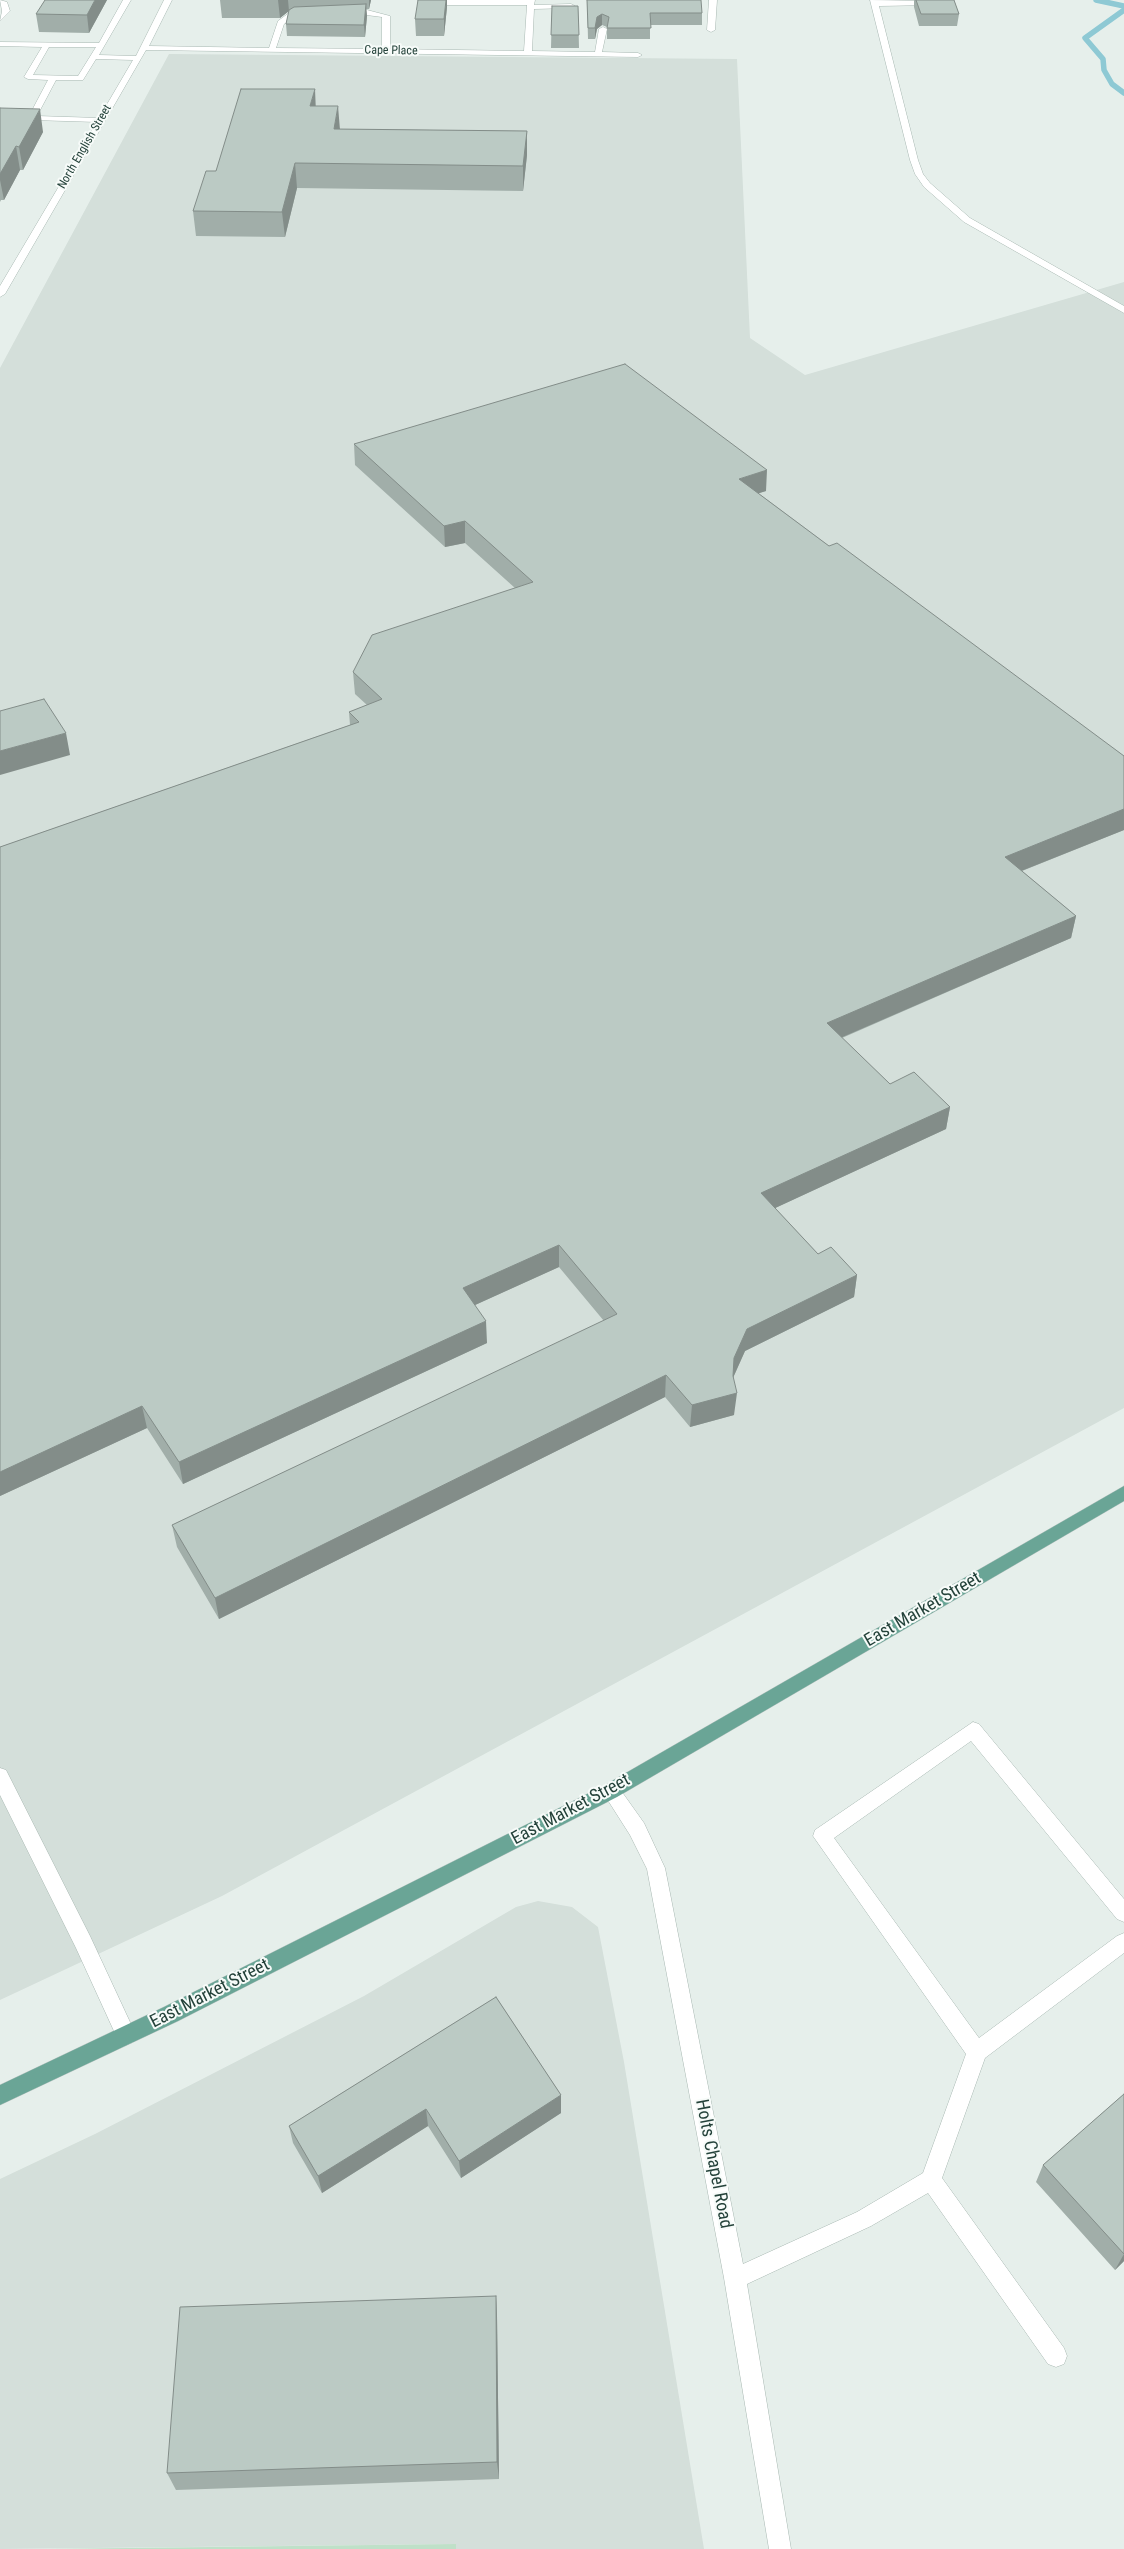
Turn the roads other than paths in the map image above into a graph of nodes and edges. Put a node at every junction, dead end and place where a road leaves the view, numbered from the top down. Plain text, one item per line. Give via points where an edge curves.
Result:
1 (128, 0) edge
2 (168, 0) edge
3 (442, 0) edge
4 (713, 0) edge
5 (0, 1) edge
6 (874, 2) edge
7 (530, 3) edge
8 (945, 3) edge
9 (572, 6) edge
10 (338, 12) edge
11 (318, 13) edge
12 (0, 19) edge
13 (603, 28) edge
14 (711, 30) dead end
15 (0, 44) edge
16 (47, 44) junction
17 (101, 45) junction
18 (144, 48) junction
19 (272, 49) junction
20 (386, 51) junction
21 (528, 52) junction
22 (598, 54) junction
23 (638, 54) dead end
24 (94, 57) junction
25 (137, 58) junction
26 (53, 78) junction
27 (0, 117) edge
28 (32, 118) junction
29 (100, 120) junction
30 (1, 292) edge
31 (1124, 310) edge
32 (1124, 1493) edge
33 (0, 1776) edge
34 (610, 1791) junction
35 (1124, 1913) edge
36 (1124, 1942) edge
37 (126, 2035) junction
38 (977, 2052) junction
39 (0, 2095) edge
40 (931, 2180) junction
41 (735, 2278) junction
42 (1056, 2356) dead end
43 (780, 2549) edge

1 - 17 street
2 - 18 street, North English Street
3 - 7 street via 442,3
4 - 14 street
5 - 12 street via 6,11
6 - 8 street
6 - 31 street via 919,174 939,198 967,220
7 - 9 street
7 - 21 street
10 - 20 street via 386,16
11 - 19 street via 299,13 285,19
13 - 22 street
15 - 16 street
16 - 17 street
16 - 26 street via 28,77
17 - 24 street
18 - 19 street, Cape Place
18 - 25 street, North English Street
19 - 20 street, Cape Place
20 - 21 street, Cape Place
21 - 22 street, Cape Place
22 - 23 street, Cape Place
24 - 25 street
24 - 26 street via 80,78
25 - 29 street, North English Street
26 - 28 street
27 - 28 street
28 - 29 street
29 - 30 street, North English Street
32 - 34 main road, East Market Street
33 - 37 street
34 - 37 main road, East Market Street
34 - 41 street, Holts Chapel Road via 637,1829 656,1868
35 - 38 street via 973,1730 822,1836
36 - 38 street
37 - 39 main road, East Market Street
38 - 40 street
40 - 41 street via 864,2219
40 - 42 street
41 - 43 street, Holts Chapel Road

